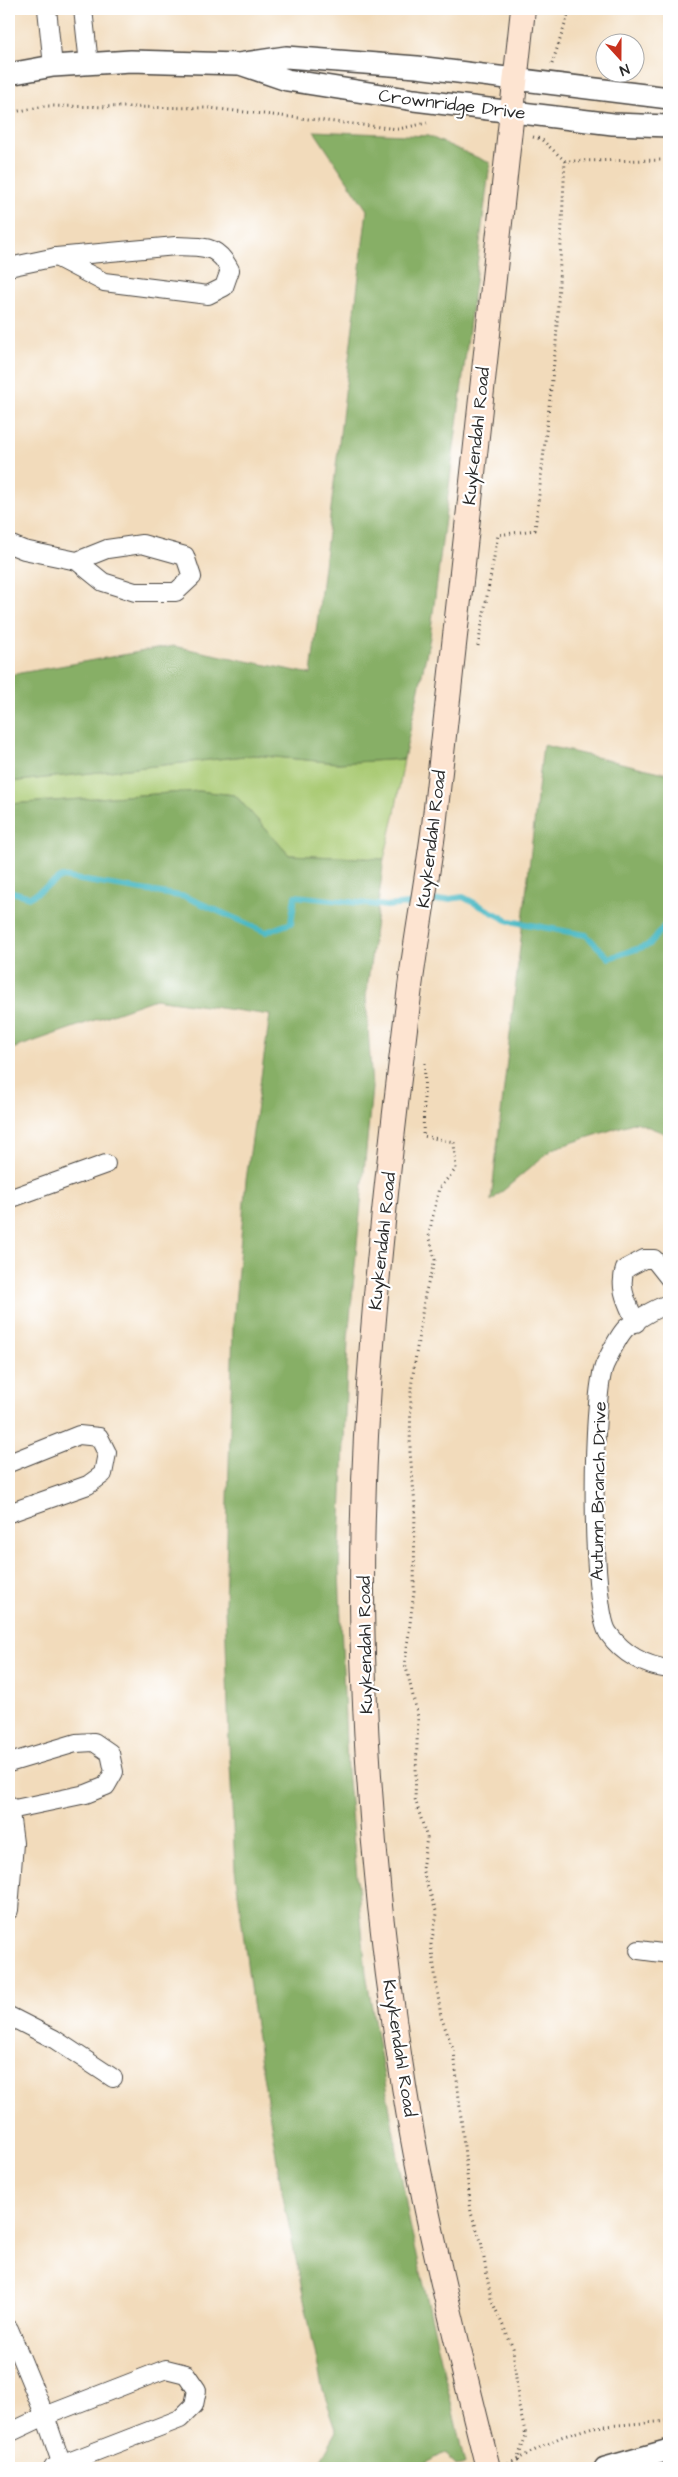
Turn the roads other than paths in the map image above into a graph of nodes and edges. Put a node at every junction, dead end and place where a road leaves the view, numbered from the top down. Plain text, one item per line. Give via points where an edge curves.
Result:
1 (47, 9) edge
2 (83, 9) edge
3 (523, 9) edge
4 (88, 64) junction
5 (238, 64) junction
6 (53, 66) junction
7 (9, 74) edge
8 (515, 78) junction
9 (669, 98) edge
10 (510, 120) junction
11 (669, 126) edge
12 (56, 257) junction
13 (9, 267) edge
14 (9, 544) edge
15 (77, 561) junction
16 (106, 1164) dead end
17 (9, 1199) edge
18 (669, 1278) edge
19 (669, 1304) edge
20 (636, 1323) junction
21 (9, 1463) edge
22 (9, 1513) edge
23 (669, 1669) edge
24 (9, 1763) edge
25 (9, 1808) edge
26 (9, 1910) edge
27 (639, 1950) dead end
28 (669, 1954) edge
29 (9, 2016) edge
30 (113, 2078) dead end
31 (9, 2329) edge
32 (46, 2416) junction
33 (9, 2433) edge
34 (669, 2450) edge
35 (59, 2467) edge
36 (488, 2468) edge
37 (605, 2468) edge

1 - 6 street
2 - 4 street
3 - 8 main road, Kuykendahl Road
4 - 5 street, Crownridge Drive via 182,60
4 - 6 street, Crownridge Drive
5 - 8 street, Crownridge Drive via 286,57
5 - 10 street, Crownridge Drive via 287,80 414,100
6 - 7 street, Crownridge Drive
8 - 9 street, Crownridge Drive
8 - 10 main road, Kuykendahl Road
10 - 11 street, Crownridge Drive
10 - 36 main road, Kuykendahl Road via 433,832 411,980 385,1200 369,1371 363,1511 364,1677 373,1848 401,2069 444,2295
12 - 12 street via 104,282 187,294 208,295 224,288 230,270 222,256 208,248 176,246
12 - 13 street
14 - 15 street
15 - 15 street via 103,582 135,592 176,592 192,577 185,556 142,544 108,549
16 - 17 street
18 - 20 street via 654,1259 644,1259 625,1269 622,1290
19 - 20 street, Autumn Branch Drive
20 - 23 street, Autumn Branch Drive via 625,1329 604,1366 600,1390 595,1488 597,1589 608,1634 633,1658
21 - 22 street via 79,1435 98,1437 107,1454 103,1474 88,1485
24 - 25 street via 76,1742 94,1742 110,1753 114,1772 106,1786 86,1794
25 - 26 street via 14,1843
27 - 28 street
29 - 30 street via 54,2039
31 - 32 street
32 - 33 street
32 - 35 street
32 - 35 street via 166,2369 186,2374 197,2390 194,2405 180,2420
34 - 37 street

